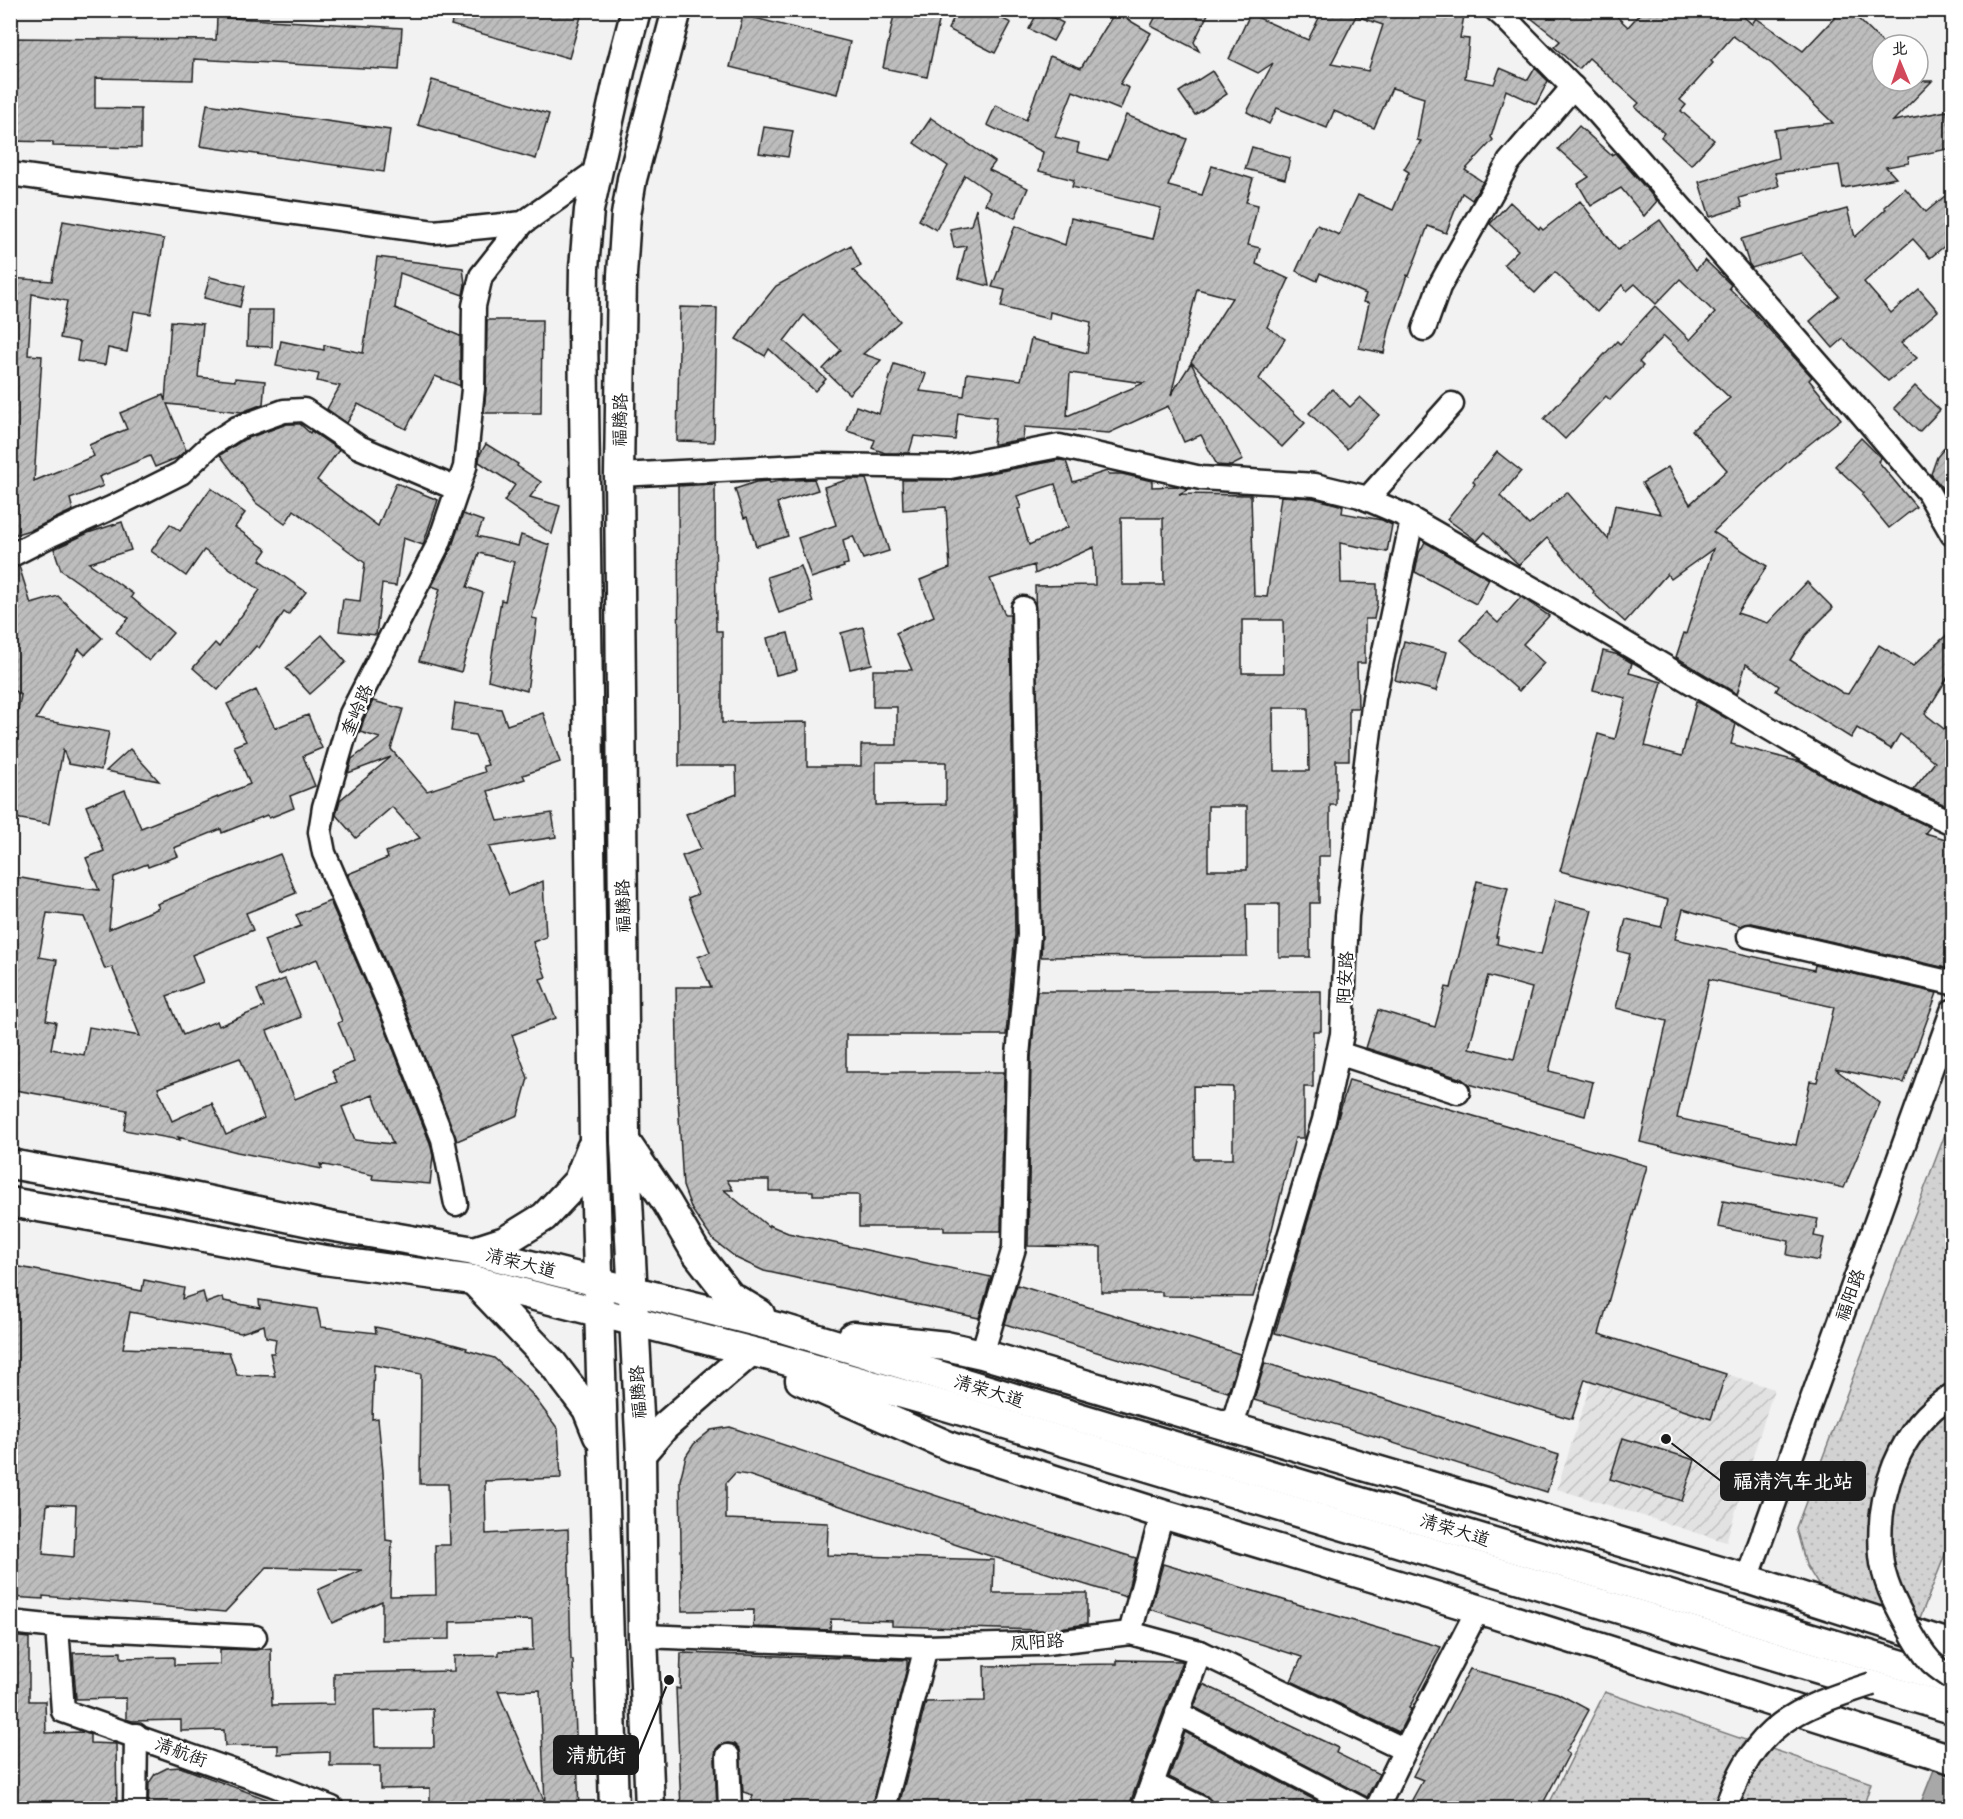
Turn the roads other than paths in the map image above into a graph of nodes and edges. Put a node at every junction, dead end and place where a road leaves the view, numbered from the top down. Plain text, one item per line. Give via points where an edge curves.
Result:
1 (636, 10) edge
2 (677, 10) edge
3 (1496, 10) edge
4 (1573, 87) junction
5 (598, 170) junction
6 (10, 174) edge
7 (523, 223) junction
8 (1424, 329) dead end
9 (1452, 404) dead end
10 (619, 475) junction
11 (457, 489) junction
12 (1367, 499) junction
13 (1412, 520) junction
14 (1953, 534) edge
15 (10, 556) edge
16 (1023, 608) dead end
17 (1953, 823) edge
18 (1749, 936) dead end
19 (1953, 983) edge
20 (1953, 1011) edge
21 (1338, 1053) junction
22 (1458, 1092) dead end
23 (594, 1140) junction
24 (625, 1141) junction
25 (10, 1164) edge
26 (10, 1203) edge
27 (456, 1204) dead end
28 (474, 1251) junction
29 (473, 1280) junction
30 (598, 1282) junction
31 (633, 1291) junction
32 (599, 1312) junction
33 (634, 1322) junction
34 (785, 1329) junction
35 (982, 1354) junction
36 (764, 1355) junction
37 (953, 1394) junction
38 (1953, 1395) edge
39 (1232, 1426) junction
40 (604, 1452) junction
41 (640, 1454) junction
42 (1162, 1514) junction
43 (1747, 1579) junction
44 (1478, 1609) junction
45 (10, 1622) edge
46 (57, 1627) junction
47 (1130, 1633) junction
48 (643, 1636) junction
49 (255, 1637) dead end
50 (1940, 1641) edge
51 (926, 1647) junction
52 (1200, 1652) junction
53 (1953, 1679) edge
54 (1872, 1684) junction
55 (1953, 1709) edge
56 (1177, 1713) junction
57 (136, 1736) junction
58 (1405, 1750) junction
59 (728, 1756) dead end
60 (1953, 1759) edge
61 (1152, 1784) junction
62 (135, 1809) edge
63 (332, 1809) edge
64 (614, 1809) edge
65 (650, 1809) edge
66 (730, 1809) edge
67 (884, 1809) edge
68 (1143, 1809) edge
69 (1202, 1809) edge
70 (1360, 1809) edge
71 (1377, 1809) edge
72 (1726, 1809) edge

1 - 5 main road, 福腾路
2 - 10 main road, 福腾路 via 632,178 626,215
3 - 4 street
4 - 8 street via 1509,162 1439,287
4 - 14 street via 1844,392 1928,492
5 - 7 street
5 - 23 main road, 福腾路 via 589,210 582,330
6 - 7 street via 434,232
7 - 11 street, 奎岭路 via 481,276 474,306 473,389 465,467
9 - 12 street
10 - 12 street via 820,465 950,467 1059,446 1201,478 1315,485
10 - 24 main road, 福腾路
11 - 15 street via 359,447 304,410 284,411 237,428 181,473
11 - 27 street, 奎岭路 via 439,543 351,714 320,832 324,853 443,1139
12 - 13 street
13 - 17 street via 1843,772
13 - 21 street, 阳安路 via 1374,698 1347,916
16 - 35 street via 1029,935 1018,1056 1014,1248
18 - 19 street
20 - 43 street, 福阳路
21 - 22 street
21 - 39 street, 阳安路 via 1324,1120
23 - 28 main road via 578,1181 544,1217 505,1241
23 - 30 main road, 福腾路
24 - 31 main road, 福腾路
24 - 34 main road via 695,1251 730,1296
25 - 28 main road, 清荣大道
26 - 29 main road, 清荣大道 via 324,1260
28 - 30 main road, 清荣大道
29 - 32 main road, 清荣大道
29 - 40 main road via 554,1364 587,1409
30 - 31 main road, 清荣大道
30 - 32 main road, 福腾路
31 - 33 main road, 福腾路
31 - 34 main road, 清荣大道
32 - 33 main road, 清荣大道
32 - 40 main road, 福腾路
33 - 36 main road, 清荣大道
33 - 41 main road, 福腾路
34 - 35 main road via 946,1346
34 - 37 main road, 清荣大道
35 - 39 main road
36 - 37 main road, 清荣大道
36 - 41 main road via 664,1426
36 - 42 main road via 796,1378 951,1447
37 - 53 main road, 清荣大道
37 - 54 main road, 清荣大道
38 - 53 street, bridge via 1913,1430 1900,1453 1888,1481 1881,1555 1894,1603 1919,1647
39 - 43 main road
40 - 64 main road, 福腾路
41 - 48 main road, 福腾路
42 - 44 main road
42 - 47 street
43 - 50 main road
44 - 58 street
44 - 60 main road
45 - 46 street
46 - 49 street
46 - 57 street, 清航街 via 63,1711
47 - 51 street, 凤阳路 via 1038,1644
47 - 52 street, 凤阳路
48 - 51 street, 凤阳路
48 - 65 main road, 福腾路
51 - 67 street
52 - 56 street
52 - 58 street, 凤阳路
54 - 55 main road, 清荣大道
54 - 72 street, bridge via 1816,1702 1788,1718 1748,1757
56 - 61 street
56 - 70 street
57 - 62 street
57 - 63 street, 清航街
58 - 71 street
59 - 66 street
61 - 68 street
61 - 69 street

